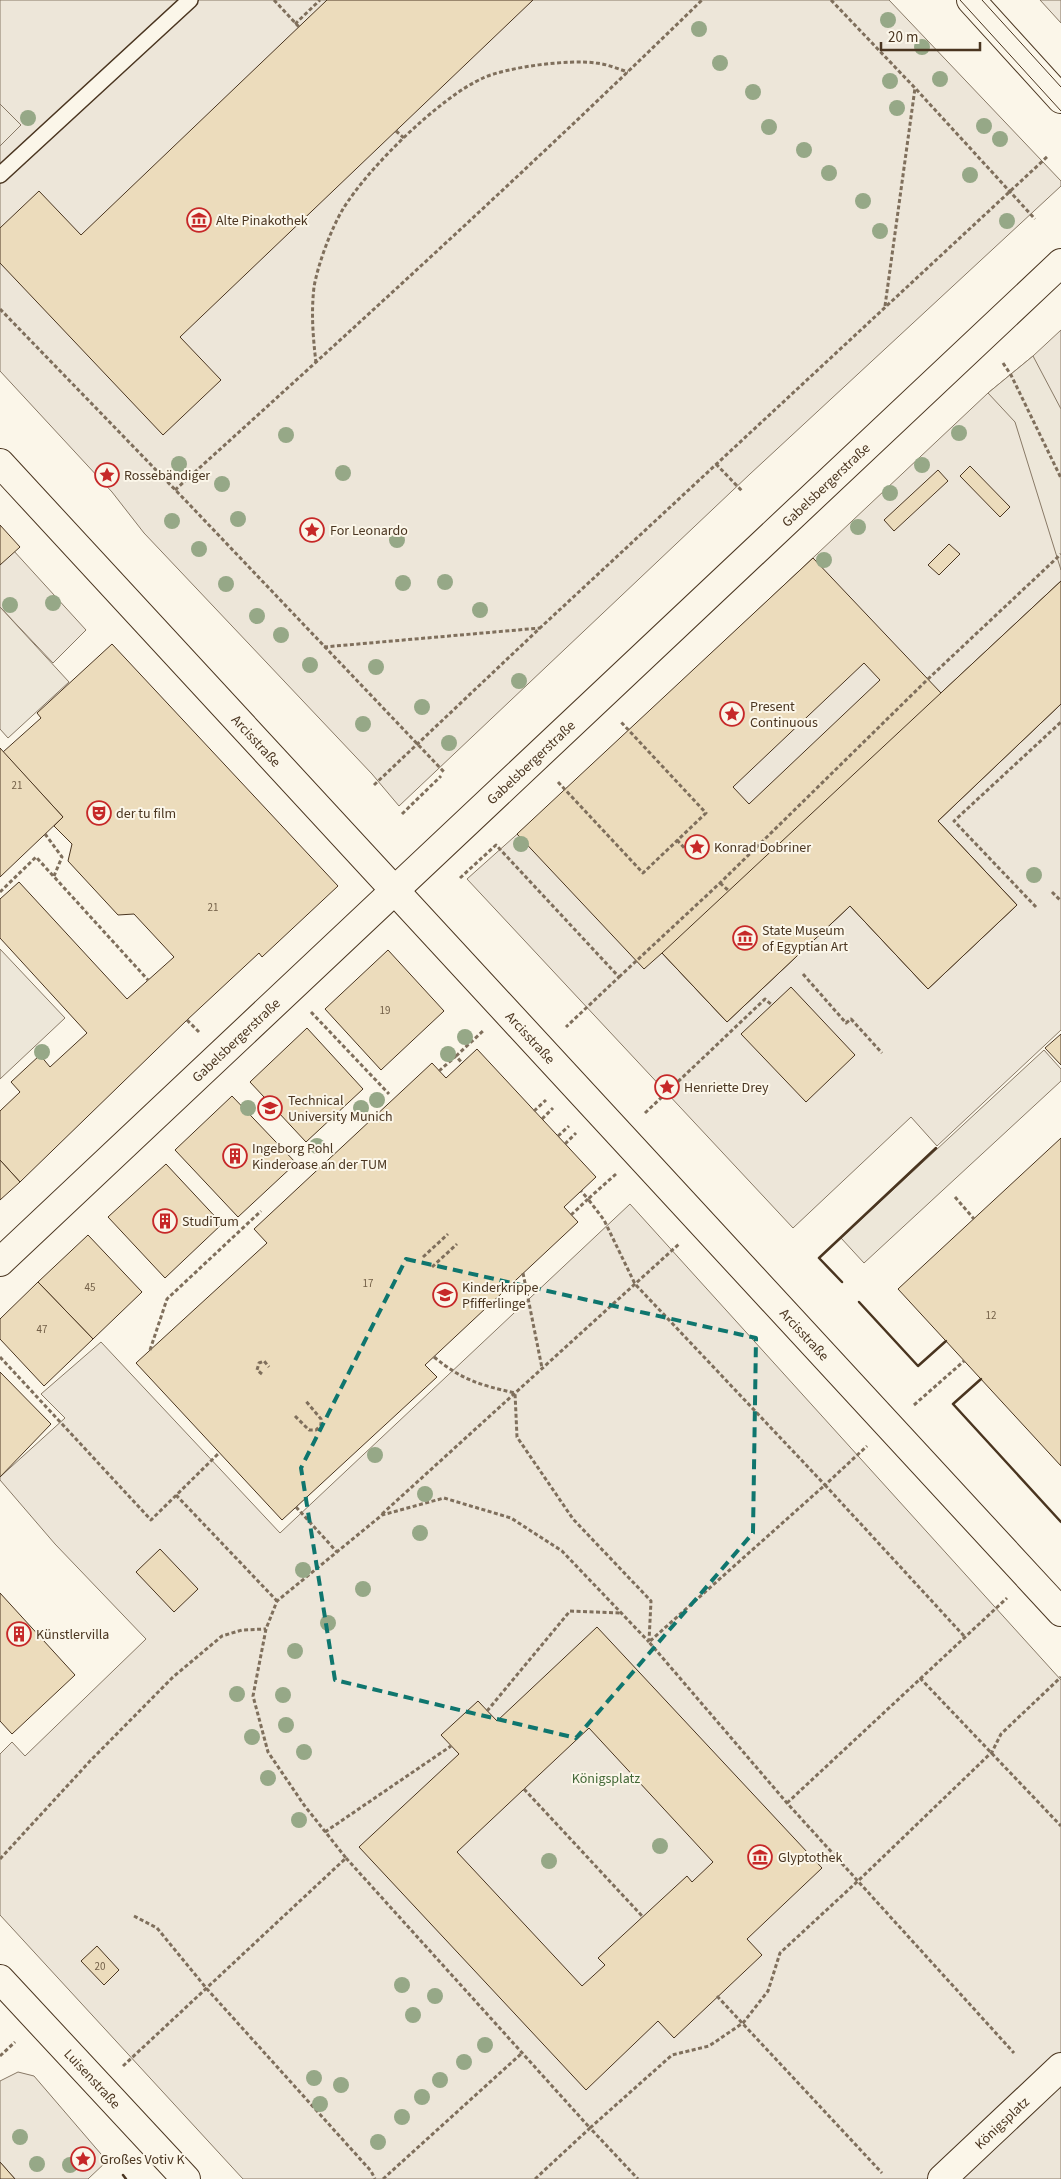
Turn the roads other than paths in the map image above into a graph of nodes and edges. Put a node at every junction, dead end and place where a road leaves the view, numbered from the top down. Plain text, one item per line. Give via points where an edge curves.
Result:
1 (190, 0) edge
2 (971, 0) edge
3 (1061, 99) edge
4 (2, 171) edge
5 (1061, 263) edge
6 (0, 463) edge
7 (396, 891) junction
8 (0, 1262) edge
9 (1061, 1612) edge
10 (0, 1979) edge
11 (1061, 2067) edge
12 (186, 2179) edge
13 (942, 2179) edge

1 - 4 lane
2 - 3 main road
5 - 7 main road, Gabelsbergerstraße
6 - 7 main road, Arcisstraße
7 - 8 main road, Gabelsbergerstraße
7 - 9 main road, Arcisstraße
10 - 12 main road, Luisenstraße
11 - 13 main road, Königsplatz

